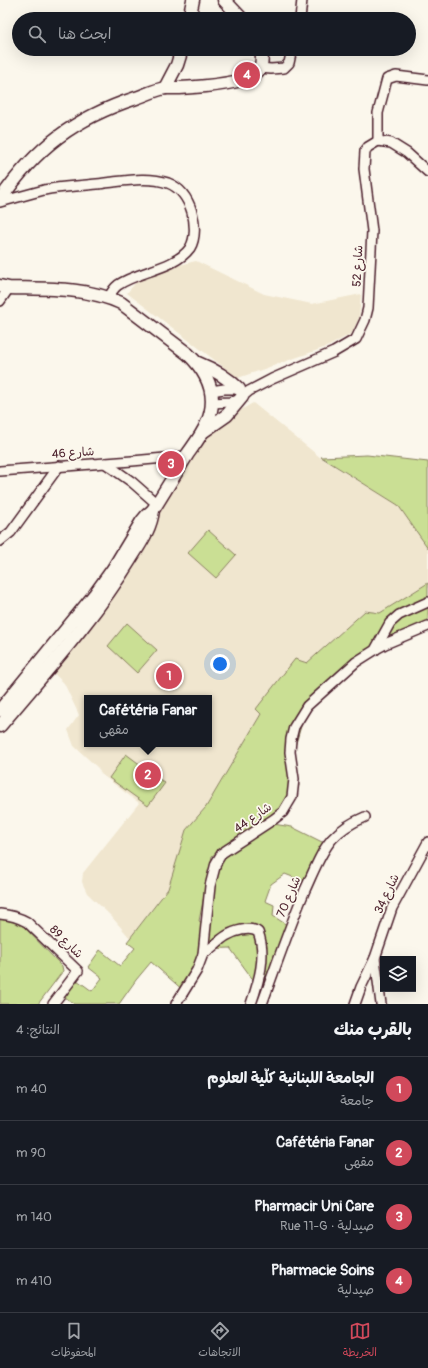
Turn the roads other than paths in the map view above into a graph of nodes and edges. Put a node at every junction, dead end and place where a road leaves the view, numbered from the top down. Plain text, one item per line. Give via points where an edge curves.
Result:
1 (193, 0) edge
2 (224, 0) edge
3 (302, 0) edge
4 (190, 12) edge
5 (235, 12) edge
6 (301, 12) edge
7 (180, 56) edge
8 (261, 56) edge
9 (290, 56) edge
10 (260, 68) junction
11 (428, 80) edge
12 (165, 88) junction
13 (378, 142) junction
14 (428, 172) edge
15 (0, 201) edge
16 (5, 287) edge
17 (109, 297) junction
18 (0, 301) edge
19 (197, 363) junction
20 (211, 391) junction
21 (244, 393) junction
22 (212, 403) junction
23 (201, 433) junction
24 (187, 456) junction
25 (105, 463) junction
26 (59, 466) junction
27 (0, 471) edge
28 (155, 507) junction
29 (0, 541) edge
30 (428, 602) edge
31 (428, 626) edge
32 (375, 650) junction
33 (0, 710) edge
34 (0, 726) edge
35 (364, 817) dead end
36 (428, 842) edge
37 (0, 914) edge
38 (203, 954) junction
39 (375, 958) junction
40 (53, 1004) edge
41 (176, 1004) edge
42 (251, 1004) edge
43 (262, 1004) edge
44 (355, 1004) edge
45 (381, 1004) edge

1 - 4 street
2 - 5 street
3 - 6 street
7 - 12 street
8 - 10 street
9 - 10 street via 289,63 284,68
10 - 12 street via 254,75 244,79
11 - 13 street via 396,76 387,79 378,114
12 - 15 street via 116,104 87,117 67,130 33,159
13 - 14 street via 387,141 395,145
13 - 21 street, شارع 52 via 368,147 364,155 372,231 368,308 360,333 356,339 334,352
15 - 17 street via 45,190 129,180 160,181 183,193 194,222 190,247 181,257 116,286
16 - 17 street via 75,291
16 - 18 street
17 - 19 street via 135,312
19 - 20 street
19 - 21 street via 208,367
20 - 21 street via 224,389
20 - 22 street
21 - 22 street via 230,402
21 - 23 street via 227,415
22 - 23 street
23 - 24 street
24 - 25 street
24 - 28 street
25 - 26 street, شارع 46
25 - 28 street, شارع 46 via 132,482
26 - 27 street, شارع 46
26 - 29 street via 12,532
28 - 33 street via 142,520 95,594
28 - 34 street via 150,525 121,574 50,667
30 - 32 street, شارع 44 via 399,615 390,623
31 - 32 street
32 - 38 street, شارع 44 via 356,662 315,698 294,727 290,752 294,779 292,797 283,812 222,853 216,862 210,886
35 - 43 street, شارع 70 via 341,830 323,852 289,928
36 - 39 street, شارع 34 via 392,908
37 - 40 street, شارع 89 via 27,922 78,971
38 - 41 street, شارع 44 via 197,970
38 - 42 street via 232,933 249,929 258,932 262,953 261,966
39 - 44 street, شارع 34
39 - 45 street, شارع 34

